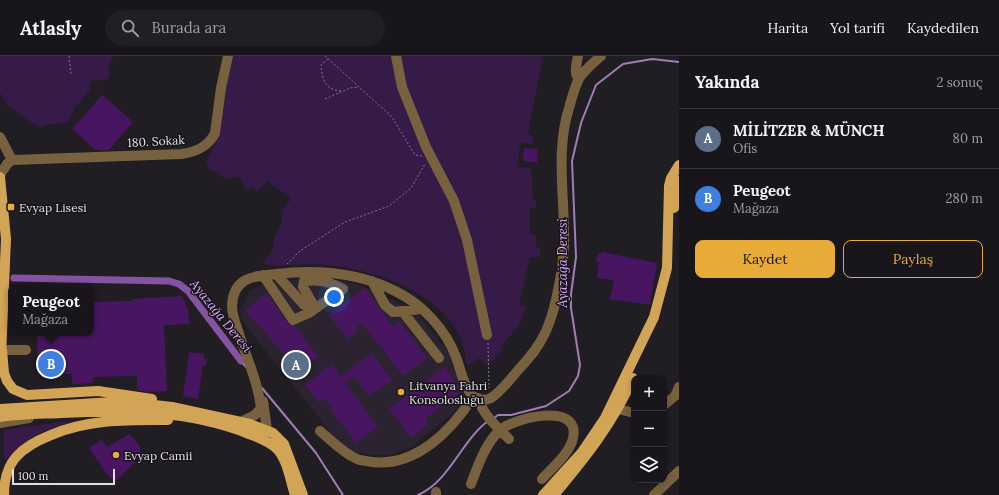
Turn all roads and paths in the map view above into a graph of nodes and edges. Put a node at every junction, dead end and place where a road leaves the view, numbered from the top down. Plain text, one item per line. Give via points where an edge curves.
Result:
1 (69, 56) edge
2 (228, 56) edge
3 (325, 56) edge
4 (396, 56) edge
5 (578, 56) edge
6 (601, 56) edge
7 (328, 59) junction
8 (71, 74) dead end
9 (579, 79) junction
10 (360, 87) junction
11 (341, 91) junction
12 (325, 99) dead end
13 (0, 137) edge
14 (430, 154) junction
15 (12, 160) junction
16 (679, 165) edge
17 (0, 176) edge
18 (679, 181) edge
19 (677, 193) edge
20 (276, 274) junction
21 (260, 276) junction
22 (372, 281) junction
23 (421, 309) junction
24 (403, 312) junction
25 (488, 335) joint
26 (2, 350) junction
27 (26, 350) dead end
28 (439, 358) dead end
29 (0, 366) edge
30 (679, 387) edge
31 (494, 394) junction
32 (261, 398) junction
33 (476, 398) junction
34 (667, 403) edge
35 (172, 407) junction
36 (0, 409) edge
37 (618, 409) junction
38 (631, 412) edge
39 (59, 414) junction
40 (0, 417) edge
41 (209, 422) junction
42 (241, 422) junction
43 (0, 423) edge
44 (494, 423) junction
45 (267, 430) junction
46 (320, 431) dead end
47 (509, 439) dead end
48 (679, 471) edge
49 (542, 479) dead end
50 (471, 484) dead end
51 (4, 495) edge
52 (295, 495) edge
53 (303, 495) edge
54 (543, 495) edge
55 (554, 495) edge
56 (654, 495) edge

1 - 8 path
2 - 15 street, 180. Sokak via 215,133 200,149 181,154
3 - 7 path
4 - 14 street via 402,87
5 - 9 street via 576,68
6 - 9 street
7 - 10 path
7 - 11 path via 321,65 326,86 333,91
9 - 31 street via 561,141 564,253 551,317 540,343
10 - 11 path
10 - 14 path via 392,117 415,155
11 - 12 path
13 - 15 street
14 - 20 path via 411,188 389,206 345,222 300,251
14 - 25 street via 454,201 467,240
15 - 17 street
16 - 54 main road via 669,186 667,268 654,317 605,418 582,452
17 - 26 main road via 6,240
18 - 19 main road
19 - 37 main road via 674,270 667,297 661,316
20 - 21 street
20 - 21 street via 304,305 313,304 303,287 304,281 330,282 343,289 309,313 293,320
20 - 22 street via 327,272
21 - 32 street via 247,284 236,311
22 - 23 street via 396,291
22 - 24 street via 386,305 393,312
23 - 24 street
23 - 33 street via 446,334 466,387
24 - 28 street
25 - 31 path via 488,386
26 - 27 street
26 - 29 main road
26 - 35 main road via 7,382 13,389 27,395 98,391 138,396
30 - 34 street via 675,396
31 - 33 street via 490,399
32 - 42 street via 261,408 258,412
32 - 45 street
33 - 44 street
33 - 46 street via 442,436 418,453 402,460 358,460
35 - 36 main road via 113,402
35 - 42 main road
37 - 38 street
37 - 55 main road via 589,455
39 - 40 main road
39 - 41 main road via 144,412
39 - 43 street
41 - 51 main road via 116,420 71,427 38,440 14,458 6,476
41 - 52 main road via 245,432 265,440 277,449 285,461
42 - 45 main road
44 - 47 street
44 - 49 street via 544,416 557,416 569,421 574,430 573,439 566,452
44 - 50 street
45 - 53 main road via 284,444
48 - 56 street

